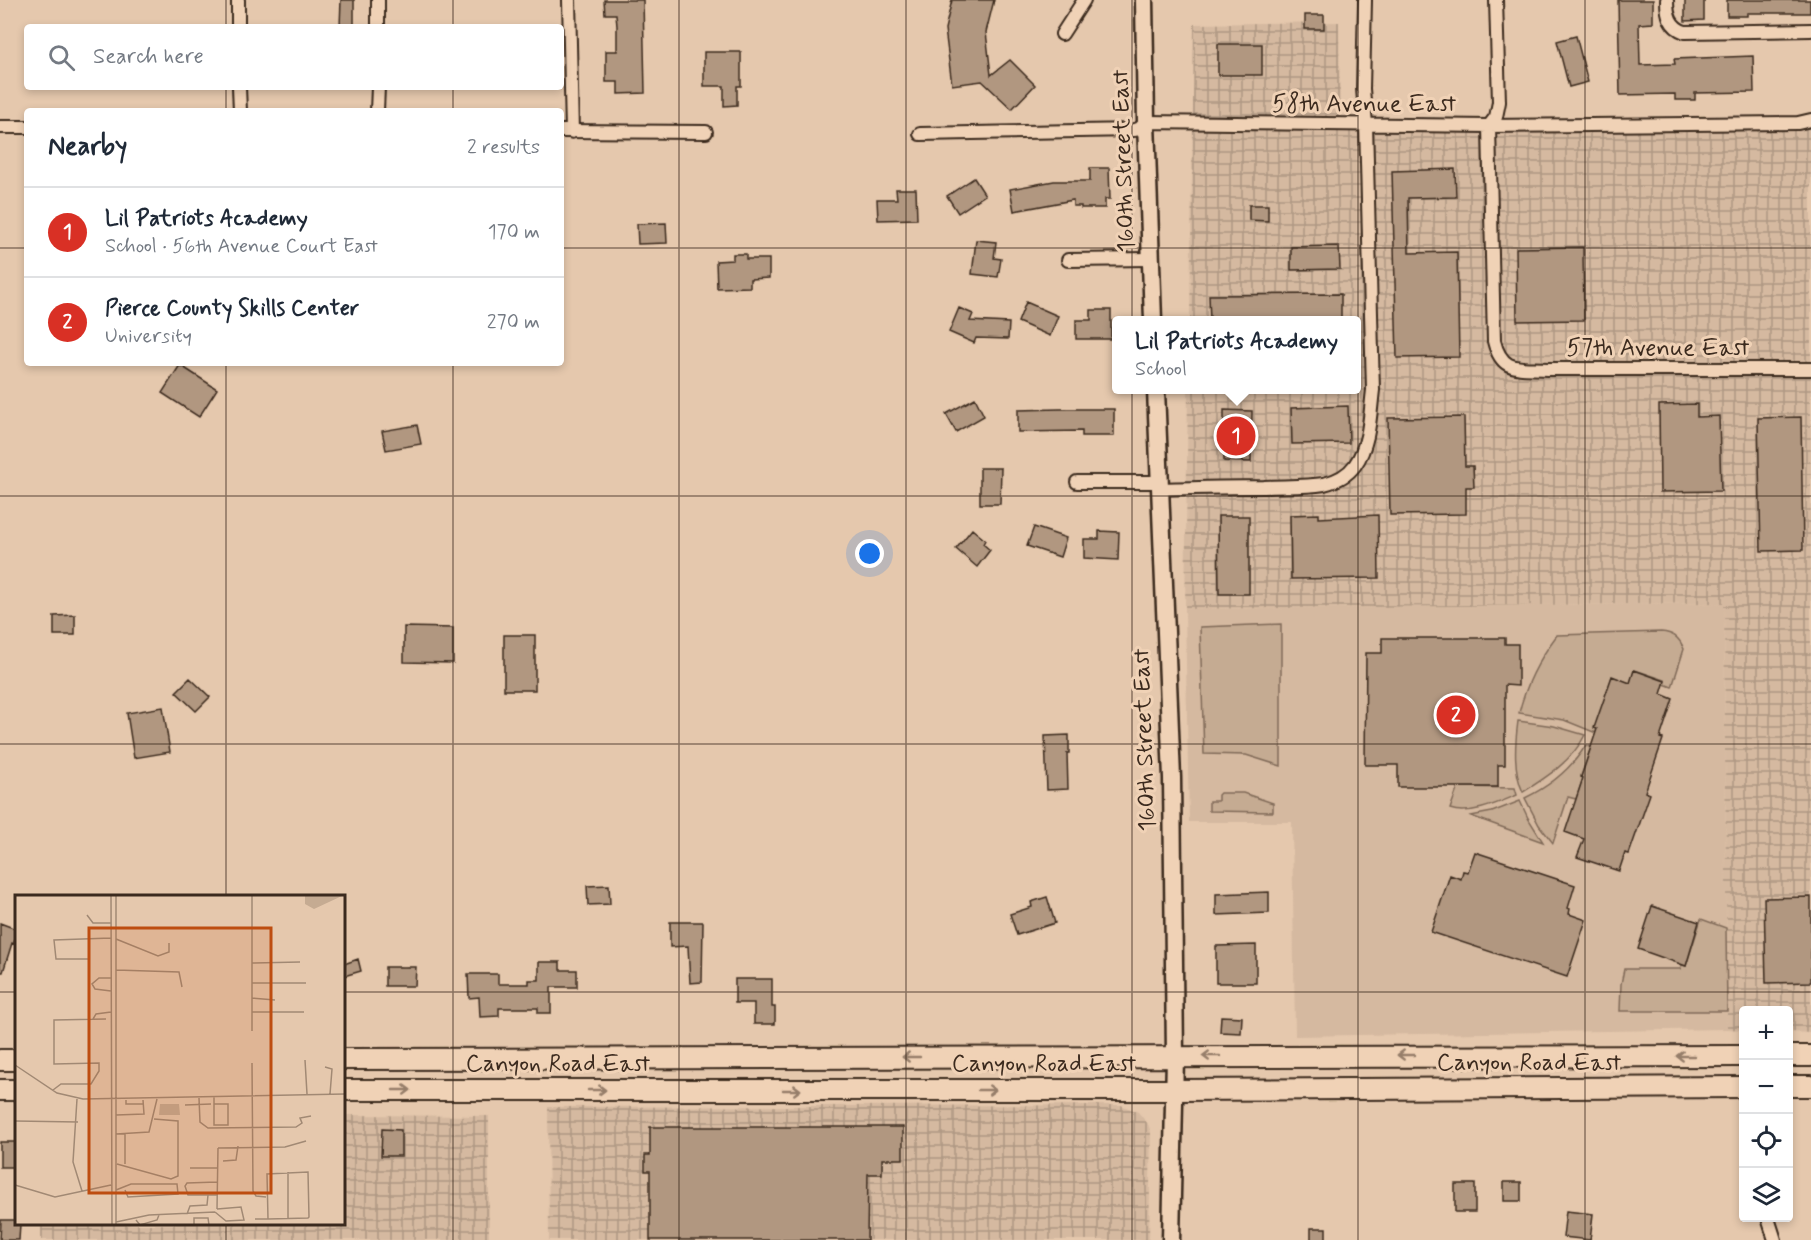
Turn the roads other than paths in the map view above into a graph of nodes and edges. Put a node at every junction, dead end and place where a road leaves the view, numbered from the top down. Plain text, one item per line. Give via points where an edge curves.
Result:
1 (238, 0) edge
2 (378, 0) edge
3 (569, 0) edge
4 (1084, 0) edge
5 (1144, 0) edge
6 (1365, 0) edge
7 (1496, 0) edge
8 (1667, 0) edge
9 (238, 24) edge
10 (378, 24) edge
11 (1811, 30) edge
12 (1062, 34) dead end
13 (239, 90) edge
14 (378, 90) edge
15 (240, 108) edge
16 (377, 108) edge
17 (1811, 120) edge
18 (1146, 122) junction
19 (1366, 124) junction
20 (1489, 126) junction
21 (0, 127) edge
22 (24, 127) edge
23 (567, 132) edge
24 (706, 132) dead end
25 (920, 134) dead end
26 (1151, 259) junction
27 (1068, 260) dead end
28 (1153, 316) edge
29 (1811, 369) edge
30 (1156, 394) edge
31 (1077, 482) dead end
32 (1159, 485) junction
33 (1175, 1056) junction
34 (1739, 1056) edge
35 (1793, 1056) edge
36 (1811, 1056) edge
37 (345, 1059) edge
38 (1793, 1086) edge
39 (1811, 1086) edge
40 (1739, 1087) edge
41 (345, 1090) edge
42 (1174, 1090) junction
43 (1769, 1222) edge
44 (1171, 1240) edge
45 (1775, 1240) edge

1 - 9 street
2 - 10 street
3 - 23 street
4 - 12 street
5 - 18 main road, 160th Street East
6 - 19 street
7 - 20 street via 1499,102
8 - 11 street via 1670,21 1685,32
13 - 15 street
14 - 16 street
17 - 20 street, 58th Avenue East
18 - 19 street, 58th Avenue East
18 - 25 street, 58th Avenue East via 1134,130
18 - 26 main road, 160th Street East
19 - 20 street, 58th Avenue East
19 - 32 street via 1373,390 1369,427 1355,466 1339,479 1324,484
20 - 29 street, 57th Avenue East via 1494,341 1498,357 1505,364 1548,369
21 - 22 street
23 - 24 street
26 - 27 street
26 - 28 main road, 160th Street East
30 - 32 main road, 160th Street East
31 - 32 street
32 - 33 main road, 160th Street East via 1172,778
34 -> 33 main road, Canyon Road East
33 -> 37 main road, Canyon Road East
33 - 42 main road, 160th Street East
35 - 36 main road
38 - 39 main road
40 - 42 main road, Canyon Road East
41 -> 42 main road, Canyon Road East
42 - 44 main road, 160th Street East
43 - 45 street

